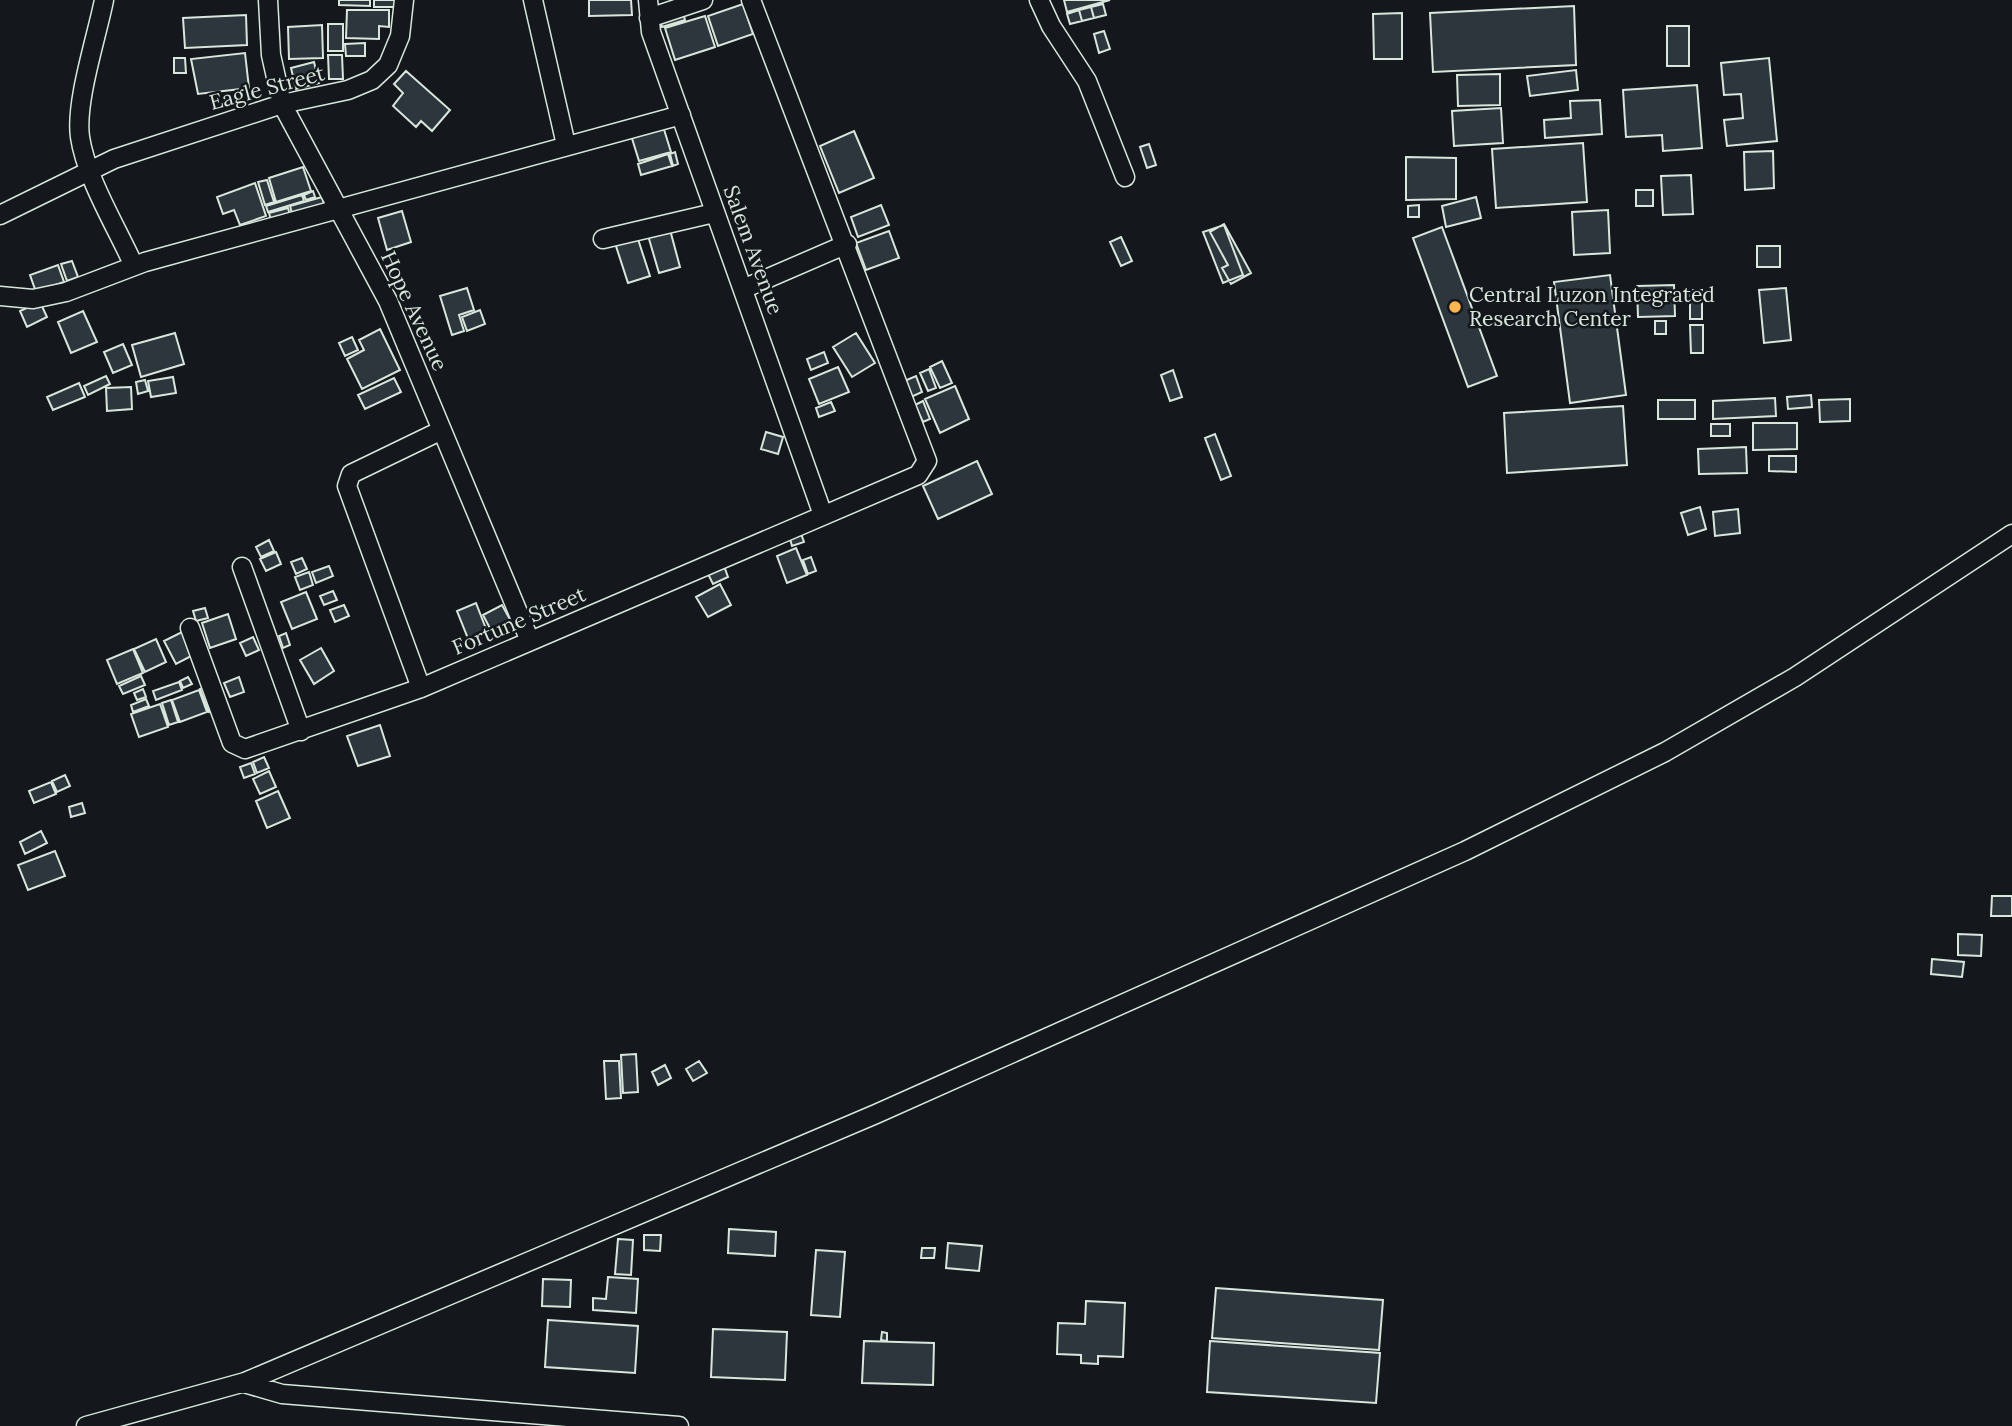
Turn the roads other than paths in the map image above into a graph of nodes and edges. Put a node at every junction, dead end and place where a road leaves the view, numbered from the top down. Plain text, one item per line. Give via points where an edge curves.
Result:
1 (104, 0) edge
2 (268, 0) edge
3 (404, 0) edge
4 (533, 0) edge
5 (703, 0) edge
6 (751, 0) edge
7 (1039, 0) edge
8 (649, 9) edge
9 (282, 104) junction
10 (681, 115) junction
11 (566, 145) junction
12 (90, 170) junction
13 (1125, 177) dead end
14 (337, 207) junction
15 (714, 213) junction
16 (0, 215) edge
17 (603, 239) dead end
18 (847, 244) junction
19 (134, 266) junction
20 (743, 289) junction
21 (0, 296) edge
22 (442, 430) junction
23 (823, 515) junction
24 (2012, 534) edge
25 (242, 567) dead end
26 (190, 628) dead end
27 (530, 641) junction
28 (421, 688) junction
29 (301, 731) junction
30 (244, 1382) junction
31 (86, 1426) edge
32 (679, 1426) edge

1 - 12 street via 83,98 80,136
2 - 9 street, Hope Avenue via 271,55
3 - 9 street, Eagle Street via 400,36 388,65 372,80
4 - 11 street
5 - 8 street
6 - 18 street
7 - 13 street via 1087,80
8 - 10 street, Salem Avenue
9 - 12 street, Eagle Street
9 - 14 street, Hope Avenue
10 - 11 street
10 - 15 street, Salem Avenue
11 - 14 street
12 - 16 street, Eagle Street
12 - 19 street
14 - 19 street
14 - 22 street, Hope Avenue via 388,301
15 - 17 street
15 - 20 street, Salem Avenue
18 - 20 street
18 - 23 street, Fortune Street via 927,461 918,475
19 - 21 street via 65,292 33,299
20 - 23 street, Salem Avenue
22 - 27 street, Hope Avenue
22 - 28 street via 361,468 351,474 347,486
23 - 27 street, Fortune Street
24 - 30 street via 1795,677 1665,752 1465,851 876,1114
25 - 29 street
26 - 29 street, Fortune Street via 232,743 245,749
27 - 28 street, Fortune Street
28 - 29 street, Fortune Street
30 - 31 street
30 - 32 street via 282,1394

